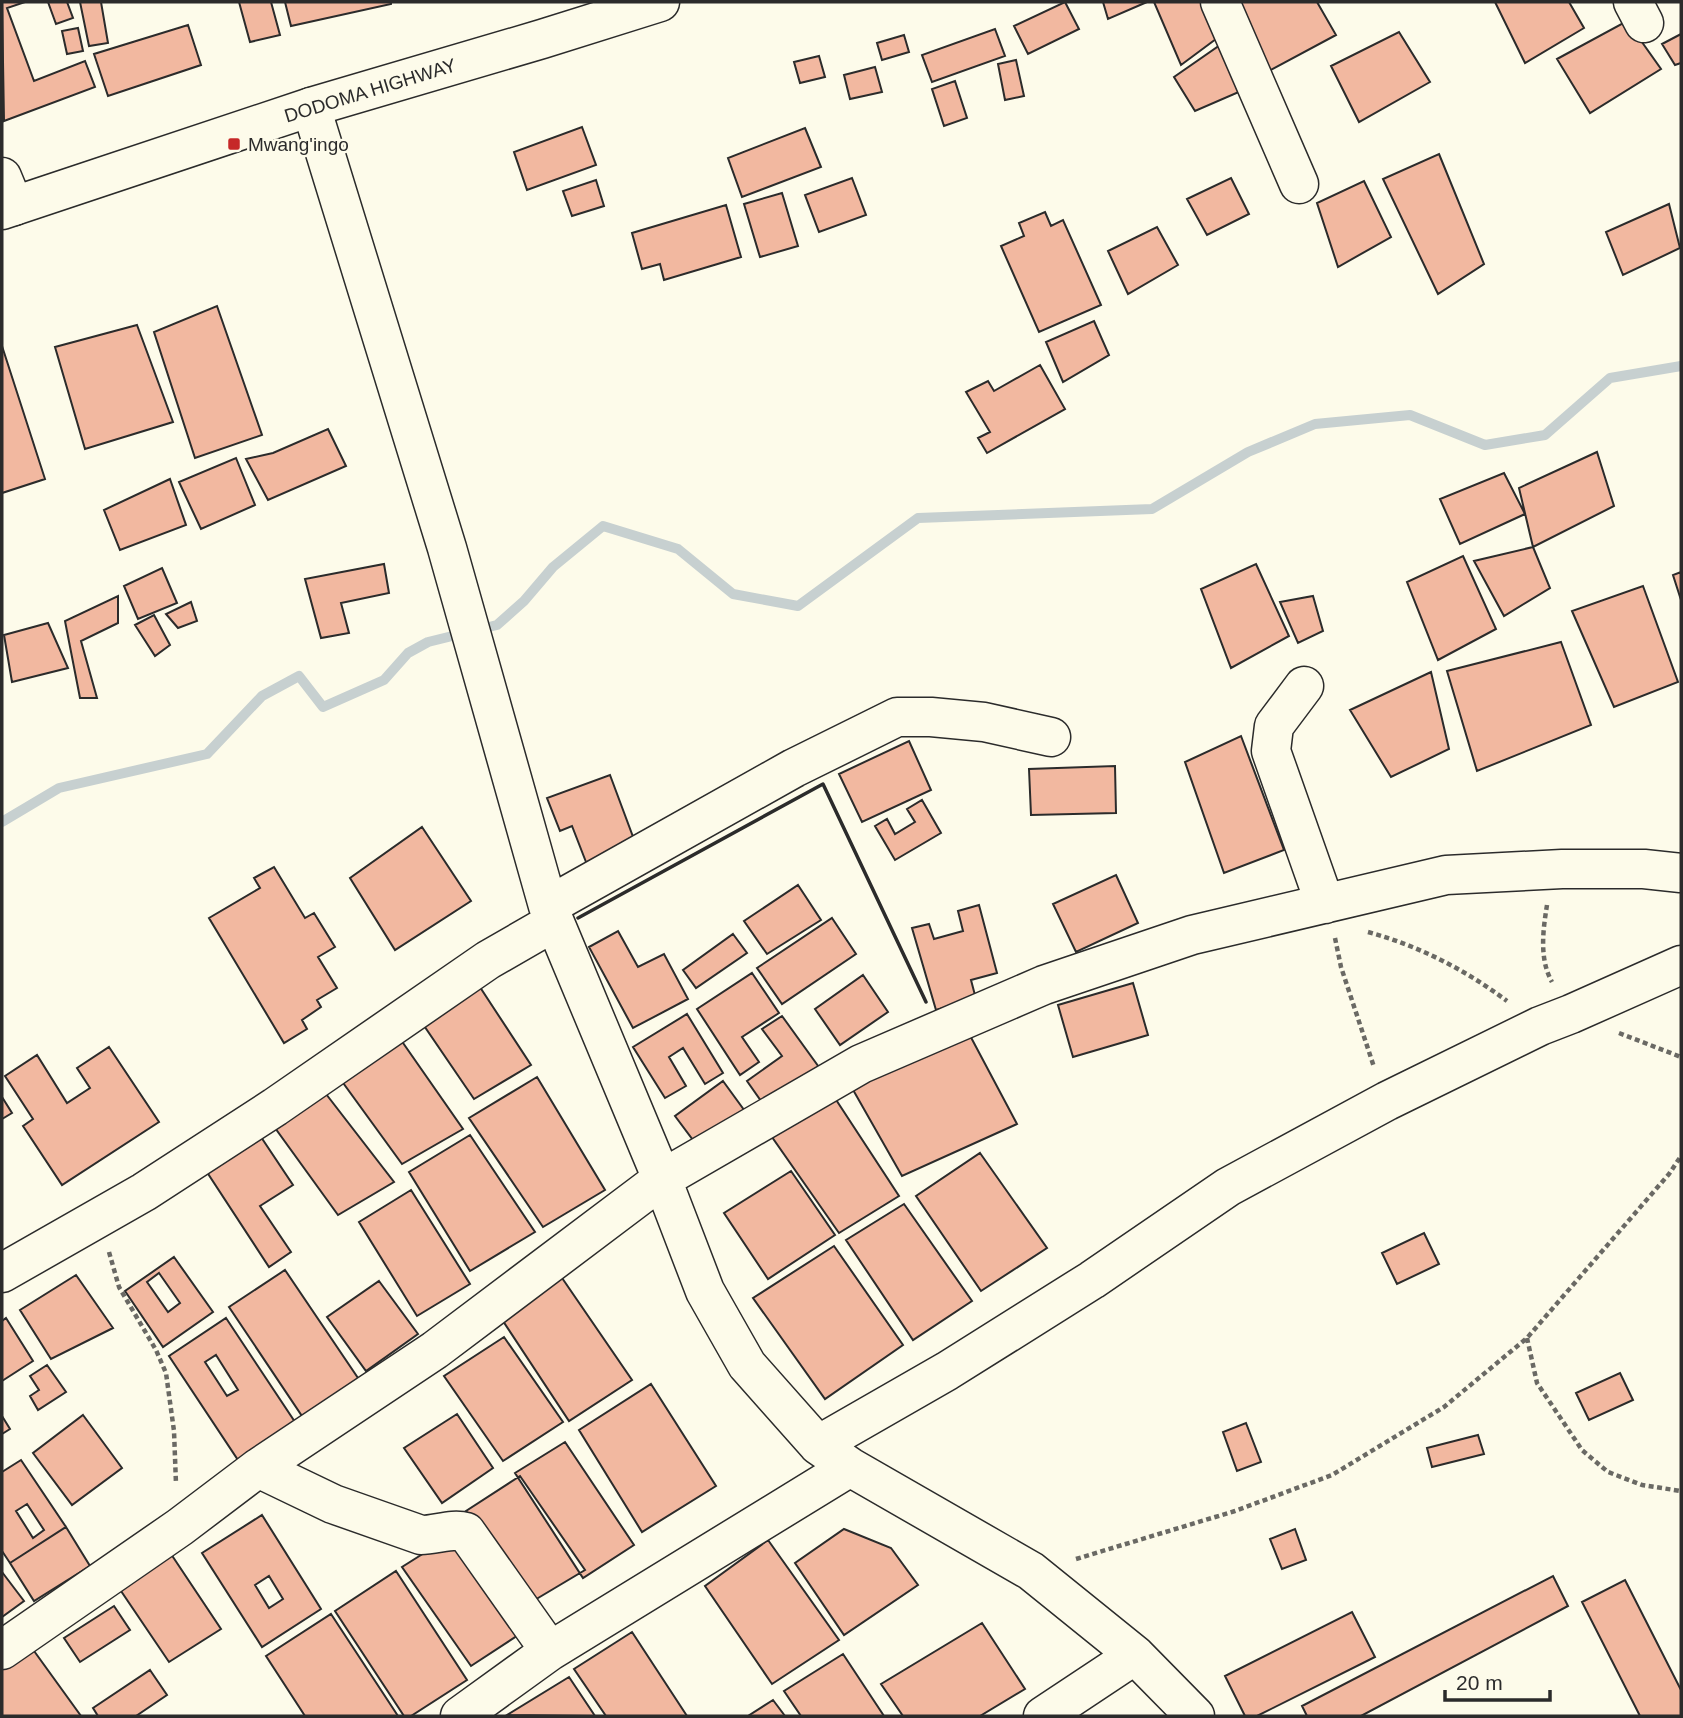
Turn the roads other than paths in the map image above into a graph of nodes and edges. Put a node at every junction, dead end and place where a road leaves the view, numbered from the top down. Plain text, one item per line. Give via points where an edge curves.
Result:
1 (660, 2) edge
2 (1220, 2) edge
3 (311, 107) junction
4 (1299, 184) dead end
5 (6, 198) edge
6 (1304, 686) dead end
7 (1051, 737) dead end
8 (1681, 873) edge
9 (551, 914) junction
10 (1329, 915) junction
11 (1681, 965) edge
12 (662, 1179) junction
13 (2, 1273) edge
14 (818, 1445) junction
15 (850, 1466) junction
16 (258, 1468) junction
17 (2, 1650) edge
18 (550, 1651) junction
19 (1135, 1655) junction
20 (460, 1716) edge
21 (1043, 1716) edge
22 (1195, 1716) edge

1 - 3 main road, DODOMA HIGHWAY
2 - 4 main road
3 - 5 main road, DODOMA HIGHWAY
3 - 9 main road via 447,548
6 - 10 main road via 1274,726 1271,751
7 - 9 main road via 984,722 897,717 794,768
8 - 10 main road via 1562,869 1446,875
9 - 12 main road
9 - 13 main road via 275,1107 144,1192
10 - 12 main road via 1192,935 1044,985 861,1064
11 - 14 main road via 1387,1101 1228,1187 1093,1280
12 - 14 main road via 705,1291 747,1365
12 - 16 main road via 435,1350
14 - 15 main road
15 - 18 main road
15 - 19 main road via 1031,1571
16 - 17 main road
16 - 18 main road via 333,1504 421,1535 466,1532
18 - 20 main road
19 - 21 main road
19 - 22 main road

